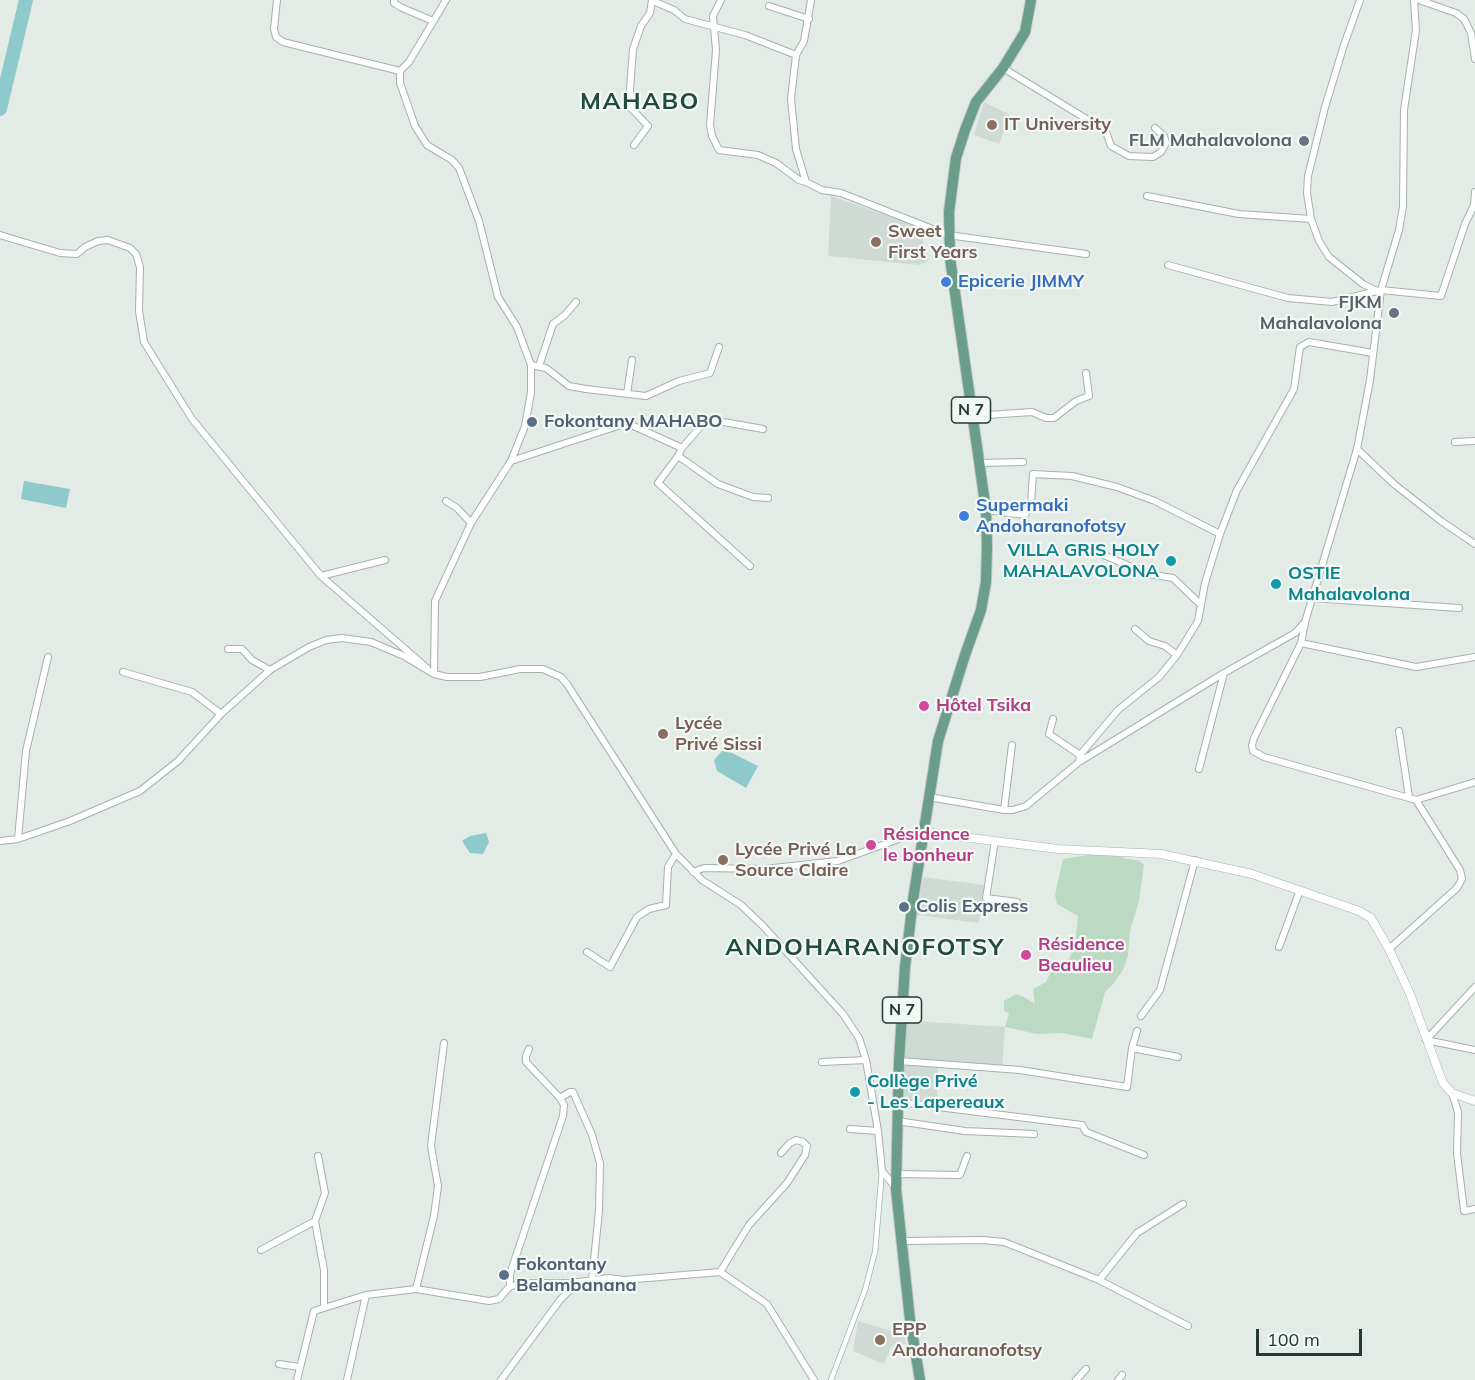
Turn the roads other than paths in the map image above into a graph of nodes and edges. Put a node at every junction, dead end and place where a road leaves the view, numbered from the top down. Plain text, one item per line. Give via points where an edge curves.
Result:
1 (277, 0) edge
2 (394, 0) edge
3 (446, 0) edge
4 (653, 0) edge
5 (721, 0) edge
6 (812, 0) edge
7 (1031, 0) edge
8 (1360, 0) edge
9 (1414, 0) edge
10 (1419, 0) edge
11 (769, 6) dead end
12 (809, 19) junction
13 (433, 21) junction
14 (714, 26) junction
15 (796, 55) junction
16 (1475, 59) edge
17 (1002, 68) junction
18 (400, 71) junction
19 (1155, 128) dead end
20 (634, 146) dead end
21 (806, 182) junction
22 (1475, 192) edge
23 (1147, 196) dead end
24 (1311, 219) junction
25 (0, 235) edge
26 (948, 235) junction
27 (1086, 254) dead end
28 (1168, 265) dead end
29 (1378, 290) junction
30 (576, 302) dead end
31 (719, 347) dead end
32 (1373, 353) junction
33 (632, 360) dead end
34 (531, 365) junction
35 (539, 366) junction
36 (1086, 373) dead end
37 (627, 394) junction
38 (972, 416) junction
39 (763, 429) dead end
40 (1475, 441) edge
41 (1455, 442) dead end
42 (682, 448) junction
43 (1357, 448) junction
44 (678, 456) junction
45 (511, 460) junction
46 (1023, 462) dead end
47 (979, 464) junction
48 (768, 498) dead end
49 (446, 501) dead end
50 (986, 510) junction
51 (471, 523) junction
52 (1221, 534) junction
53 (1475, 544) edge
54 (1092, 550) dead end
55 (385, 560) dead end
56 (750, 566) dead end
57 (321, 576) junction
58 (1312, 598) junction
59 (1200, 604) junction
60 (1459, 608) dead end
61 (1305, 622) junction
62 (1135, 628) dead end
63 (1301, 643) junction
64 (228, 650) dead end
65 (1177, 655) junction
66 (48, 657) dead end
67 (1475, 657) edge
68 (270, 670) junction
69 (123, 672) dead end
70 (1224, 673) junction
71 (434, 674) junction
72 (221, 714) junction
73 (1053, 719) dead end
74 (1399, 731) dead end
75 (1012, 745) dead end
76 (1080, 759) junction
77 (1199, 769) dead end
78 (1475, 782) edge
79 (929, 797) junction
80 (1409, 797) junction
81 (1416, 800) junction
82 (1004, 810) junction
83 (923, 832) junction
84 (18, 839) junction
85 (0, 841) edge
86 (995, 841) junction
87 (676, 854) junction
88 (1195, 860) junction
89 (693, 872) junction
90 (1300, 890) junction
91 (1017, 902) dead end
92 (1279, 947) dead end
93 (1389, 949) junction
94 (587, 952) dead end
95 (1475, 987) edge
96 (1141, 1016) dead end
97 (1137, 1031) dead end
98 (1426, 1040) junction
99 (444, 1043) dead end
100 (1132, 1048) junction
101 (528, 1049) dead end
102 (1475, 1050) edge
103 (1178, 1057) dead end
104 (866, 1059) junction
105 (899, 1061) junction
106 (822, 1062) dead end
107 (1452, 1094) junction
108 (560, 1098) junction
109 (1475, 1101) edge
110 (898, 1102) junction
111 (897, 1121) junction
112 (850, 1129) dead end
113 (878, 1131) junction
114 (1034, 1134) dead end
115 (781, 1153) dead end
116 (1144, 1155) dead end
117 (318, 1156) dead end
118 (968, 1156) dead end
119 (882, 1171) junction
120 (896, 1174) junction
121 (896, 1189) junction
122 (1183, 1204) dead end
123 (1475, 1209) edge
124 (315, 1221) junction
125 (902, 1241) junction
126 (261, 1250) dead end
127 (720, 1272) junction
128 (592, 1280) junction
129 (1099, 1280) junction
130 (510, 1286) junction
131 (416, 1288) junction
132 (366, 1295) junction
133 (324, 1307) junction
134 (1188, 1326) dead end
135 (279, 1364) dead end
136 (299, 1367) junction
137 (1086, 1369) dead end
138 (297, 1380) edge
139 (347, 1380) edge
140 (501, 1380) edge
141 (814, 1380) edge
142 (831, 1380) edge
143 (920, 1380) edge
144 (1076, 1380) edge

1 - 18 street via 273,29 283,42
2 - 13 street via 400,7
3 - 13 street
4 - 14 street via 685,19
4 - 20 street via 633,49 631,108 648,126
5 - 14 street via 713,16
6 - 12 street
7 - 17 main road, N 7 via 1025,33
8 - 24 street via 1325,107 1308,177
9 - 29 street via 1416,30 1404,110 1402,207 1399,230
10 - 16 street via 1464,19 1471,33
11 - 12 street
12 - 15 street
13 - 18 street
14 - 15 street
14 - 21 street via 710,125 718,150 758,155
15 - 21 street via 791,99 796,149
17 - 19 street via 1098,126 1106,132 1111,146 1129,156 1153,157 1161,152 1166,143
17 - 26 main road, N 7 via 976,102 965,130 956,158
18 - 34 street via 400,83 415,126 427,145 459,168 479,222 498,297 518,327
21 - 26 street
22 - 29 street via 1474,205 1441,296
23 - 24 street via 1239,214
24 - 29 street via 1329,256 1363,284
25 - 57 street via 76,254 84,247 108,240 136,254 144,342 192,419
26 - 27 street
26 - 38 main road, N 7
28 - 29 street via 1288,298 1332,302
29 - 32 street
30 - 35 street via 553,324
31 - 37 street via 710,373 646,396
32 - 43 street
32 - 52 street via 1309,342 1300,347 1294,389 1237,490
33 - 37 street
34 - 35 street
34 - 45 street via 525,426
35 - 37 street via 569,386
36 - 38 street via 1089,396 1054,418 1032,412
38 - 47 main road, N 7
39 - 42 street via 707,419
40 - 41 street
42 - 44 street
42 - 45 street via 627,423
43 - 53 street via 1394,484
43 - 58 street
44 - 48 street via 718,484 753,497
44 - 56 street via 658,483
45 - 51 street
46 - 47 street
47 - 50 main road, N 7
49 - 51 street
50 - 52 street via 1025,516 1031,504 1033,474 1072,476 1155,501
50 - 79 main road, N 7 via 984,596 943,722
51 - 71 street via 435,601
52 - 59 street
54 - 59 street via 1148,574 1173,578
55 - 57 street
57 - 71 street
58 - 60 street
58 - 61 street
59 - 65 street via 1198,621
61 - 63 street
61 - 70 street via 1295,633
62 - 65 street via 1149,641
63 - 67 street via 1416,667
63 - 80 street via 1254,738 1253,751
64 - 68 street via 242,649
65 - 76 street via 1159,677 1118,710
66 - 84 street via 26,752
68 - 71 street via 309,647 342,638 371,642
68 - 72 street
69 - 72 street via 192,692
70 - 76 street
70 - 77 street
71 - 87 street via 480,677 533,668 561,677
72 - 84 street via 178,761 141,790
73 - 76 street via 1049,734
74 - 80 street
75 - 82 street
76 - 82 street via 1026,806
78 - 81 street
79 - 82 street
79 - 83 main road, N 7
80 - 81 street
81 - 93 street via 1462,879 1457,888
83 - 86 street
83 - 89 street via 838,861 764,869 704,868
83 - 105 main road, N 7 via 905,967
84 - 85 street
86 - 88 street
86 - 91 street via 986,898
87 - 89 street
87 - 94 street via 668,867 666,904 637,917 610,967
88 - 90 street
88 - 96 street via 1160,990
89 - 104 street via 741,904 763,926 843,1014 859,1038
90 - 92 street
90 - 93 street via 1371,918
93 - 98 street
95 - 98 street
97 - 100 street
98 - 102 street
98 - 107 street via 1443,1083
99 - 131 street via 431,1146 438,1186
100 - 103 street
100 - 105 street via 1127,1087 1020,1070
101 - 108 street via 526,1062
104 - 106 street
104 - 113 street
105 - 110 main road, N 7
107 - 109 street
107 - 123 street via 1458,1112 1457,1153 1464,1211
108 - 128 street via 573,1092 600,1163
108 - 130 street via 563,1116 513,1262
110 - 111 main road, N 7
110 - 116 street via 1082,1125 1086,1132
111 - 114 street via 965,1131
111 - 120 main road, N 7
112 - 113 street
113 - 119 street
115 - 127 street via 796,1140 807,1146 787,1183 749,1225
117 - 124 street via 325,1193
118 - 120 street via 960,1175
119 - 121 street
119 - 142 street via 875,1252
120 - 121 main road, N 7
121 - 125 main road, N 7
122 - 129 street via 1137,1233
124 - 126 street
124 - 133 street via 324,1270
125 - 129 street via 1004,1242
125 - 143 main road, N 7
127 - 128 street
127 - 141 street via 767,1304
128 - 130 street
128 - 140 street via 560,1300
129 - 134 street
130 - 131 street via 499,1299 489,1301
131 - 132 street
132 - 133 street
132 - 139 street
133 - 136 street via 314,1311
135 - 136 street
136 - 138 street
137 - 144 street

